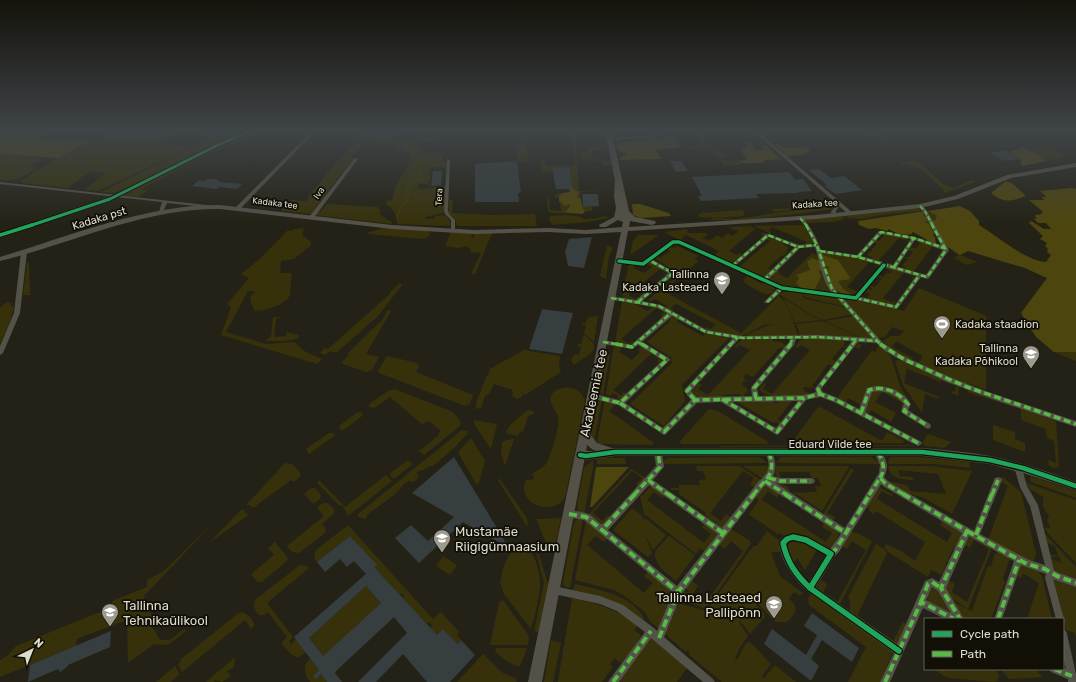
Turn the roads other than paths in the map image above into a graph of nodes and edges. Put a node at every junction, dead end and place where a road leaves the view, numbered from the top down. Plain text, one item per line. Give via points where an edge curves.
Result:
1 (284, 162) edge
2 (354, 162) edge
3 (448, 162) edge
4 (615, 162) edge
5 (791, 162) edge
6 (1068, 162) edge
7 (1076, 164) edge
8 (1032, 170) junction
9 (0, 183) edge
10 (165, 201) junction
11 (838, 202) junction
12 (920, 204) junction
13 (206, 206) junction
14 (237, 209) junction
15 (623, 210) junction
16 (161, 212) junction
17 (833, 212) junction
18 (850, 212) junction
19 (800, 216) junction
20 (311, 218) junction
21 (603, 225) junction
22 (652, 226) junction
23 (625, 227) junction
24 (568, 230) junction
25 (453, 231) junction
26 (586, 232) junction
27 (914, 238) junction
28 (623, 245) junction
29 (816, 245) junction
30 (798, 247) junction
31 (944, 248) junction
32 (820, 251) junction
33 (24, 252) junction
34 (858, 256) junction
35 (0, 259) edge
36 (649, 260) junction
37 (619, 261) junction
38 (884, 265) junction
39 (732, 266) junction
40 (894, 267) junction
41 (919, 276) junction
42 (764, 280) junction
43 (782, 288) junction
44 (837, 294) junction
45 (612, 298) junction
46 (856, 298) junction
47 (638, 302) junction
48 (767, 302) dead end
49 (671, 313) junction
50 (738, 337) junction
51 (794, 337) junction
52 (856, 340) junction
53 (878, 341) junction
54 (603, 342) junction
55 (638, 342) junction
56 (0, 353) edge
57 (820, 394) junction
58 (592, 396) junction
59 (804, 398) junction
60 (722, 399) junction
61 (756, 399) junction
62 (695, 400) junction
63 (620, 403) junction
64 (861, 413) junction
65 (1073, 423) edge
66 (928, 426) dead end
67 (584, 433) junction
68 (918, 443) dead end
69 (615, 452) junction
70 (658, 452) junction
71 (878, 452) junction
72 (769, 453) junction
73 (580, 455) junction
74 (1018, 467) junction
75 (880, 478) junction
76 (767, 479) junction
77 (648, 480) junction
78 (998, 480) dead end
79 (810, 481) dead end
80 (1076, 486) edge
81 (569, 514) junction
82 (602, 530) junction
83 (967, 531) junction
84 (723, 533) junction
85 (846, 533) junction
86 (976, 535) junction
87 (831, 554) junction
88 (1019, 560) junction
89 (1051, 572) junction
90 (1076, 583) edge
91 (810, 588) junction
92 (941, 588) junction
93 (554, 590) junction
94 (678, 592) junction
95 (921, 602) junction
96 (952, 618) edge
97 (959, 618) edge
98 (998, 618) edge
99 (1060, 618) edge
100 (651, 631) junction
101 (659, 638) junction
102 (1064, 638) edge
103 (899, 652) junction
104 (1056, 670) edge
105 (1073, 679) edge
106 (535, 682) edge
107 (613, 682) edge
108 (710, 682) edge
109 (885, 682) edge

1 - 14 street
2 - 20 street, Iva
3 - 25 street, Tera via 446,210 453,220
4 - 15 main road, Akadeemia tee via 618,178 616,196
5 - 11 street
6 - 8 main road, Kadaka tee
7 - 8 main road, Kadaka tee
8 - 12 main road, Kadaka tee via 955,196
9 - 10 street, Kadaka tee
10 - 13 street, Kadaka tee
10 - 16 street
11 - 17 street
11 - 18 street
12 - 18 main road, Kadaka tee
12 - 31 street
13 - 14 main road, Kadaka tee
13 - 16 main road, Kadaka pst
14 - 20 main road, Kadaka tee
15 - 21 main road via 617,218
15 - 22 main road via 633,218
15 - 23 main road, Akadeemia tee
16 - 33 main road, Kadaka pst
17 - 18 main road, Kadaka tee
17 - 19 main road, Kadaka tee
18 - 19 main road, Kadaka tee
19 - 22 main road, Kadaka tee
19 - 29 street
20 - 25 main road, Kadaka tee
21 - 23 main road, Kadaka tee
21 - 24 main road, Kadaka tee
22 - 23 main road, Kadaka tee
22 - 28 main road via 633,234
23 - 26 main road, Kadaka tee
23 - 28 main road, Akadeemia tee
24 - 25 main road, Kadaka tee
24 - 26 main road, Kadaka tee
26 - 28 main road via 610,233 617,236
27 - 31 street
27 - 34 street via 881,232
27 - 40 street
28 - 37 main road, Akadeemia tee
29 - 30 street
29 - 32 street
30 - 39 street via 768,235
30 - 42 street
31 - 41 street via 945,252 927,277
32 - 34 street
32 - 44 street via 827,279
33 - 35 main road, Kadaka pst
33 - 56 street via 17,313
34 - 38 street
36 - 37 street via 643,264
36 - 39 street via 673,242 679,242
36 - 47 street via 673,273
37 - 45 main road, Akadeemia tee
38 - 40 street
38 - 46 street
39 - 42 street
40 - 41 street
41 - 46 street via 896,307
42 - 43 street
43 - 44 street
43 - 48 street
44 - 46 street
44 - 53 street
45 - 47 street
45 - 54 main road, Akadeemia tee
47 - 49 street via 659,306
49 - 50 street via 706,332
49 - 55 street
50 - 51 street
50 - 62 street via 687,391
51 - 52 street
51 - 61 street via 792,343 754,388
52 - 53 street
52 - 57 street via 818,389
53 - 65 street via 894,354 963,386
54 - 55 street via 632,347
54 - 58 main road, Akadeemia tee
55 - 63 street via 667,360
57 - 59 street
57 - 64 street
58 - 63 street
58 - 67 main road, Akadeemia tee
59 - 60 street via 777,432
59 - 61 street
60 - 61 street
60 - 62 street
62 - 63 street via 664,432
64 - 66 street via 869,390 874,387 883,388 904,398 908,404 904,411
64 - 68 street
67 - 69 street via 594,446
67 - 73 main road, Akadeemia tee
69 - 70 street, Eduard Vilde tee
69 - 73 street, Eduard Vilde tee
70 - 72 street, Eduard Vilde tee
70 - 77 street via 660,467
71 - 72 street, Eduard Vilde tee
71 - 74 street, Eduard Vilde tee via 952,455 991,460
71 - 75 street via 884,465
72 - 76 street via 773,465 772,473
73 - 81 main road, Akadeemia tee
74 - 80 street, Eduard Vilde tee
74 - 89 street via 1024,487 1034,505
75 - 83 street via 886,484
75 - 85 street
76 - 79 street
76 - 84 street
76 - 85 street
77 - 82 street
77 - 84 street
78 - 86 street
81 - 82 street via 586,517
81 - 93 main road, Akadeemia tee
82 - 94 street
83 - 86 street
83 - 92 street
84 - 94 street
85 - 87 street
86 - 88 street
87 - 91 street
87 - 91 street via 797,537 784,541 785,555 793,570
88 - 89 street
88 - 98 street
89 - 90 street
89 - 99 street via 1049,578
91 - 103 street
92 - 95 street via 932,582 928,584
92 - 97 street
93 - 100 street via 611,604 628,613
93 - 106 main road, Akadeemia tee
94 - 101 street
95 - 96 street
95 - 103 street
100 - 101 street
100 - 107 street
101 - 108 street
102 - 105 street
103 - 109 street
104 - 105 street

